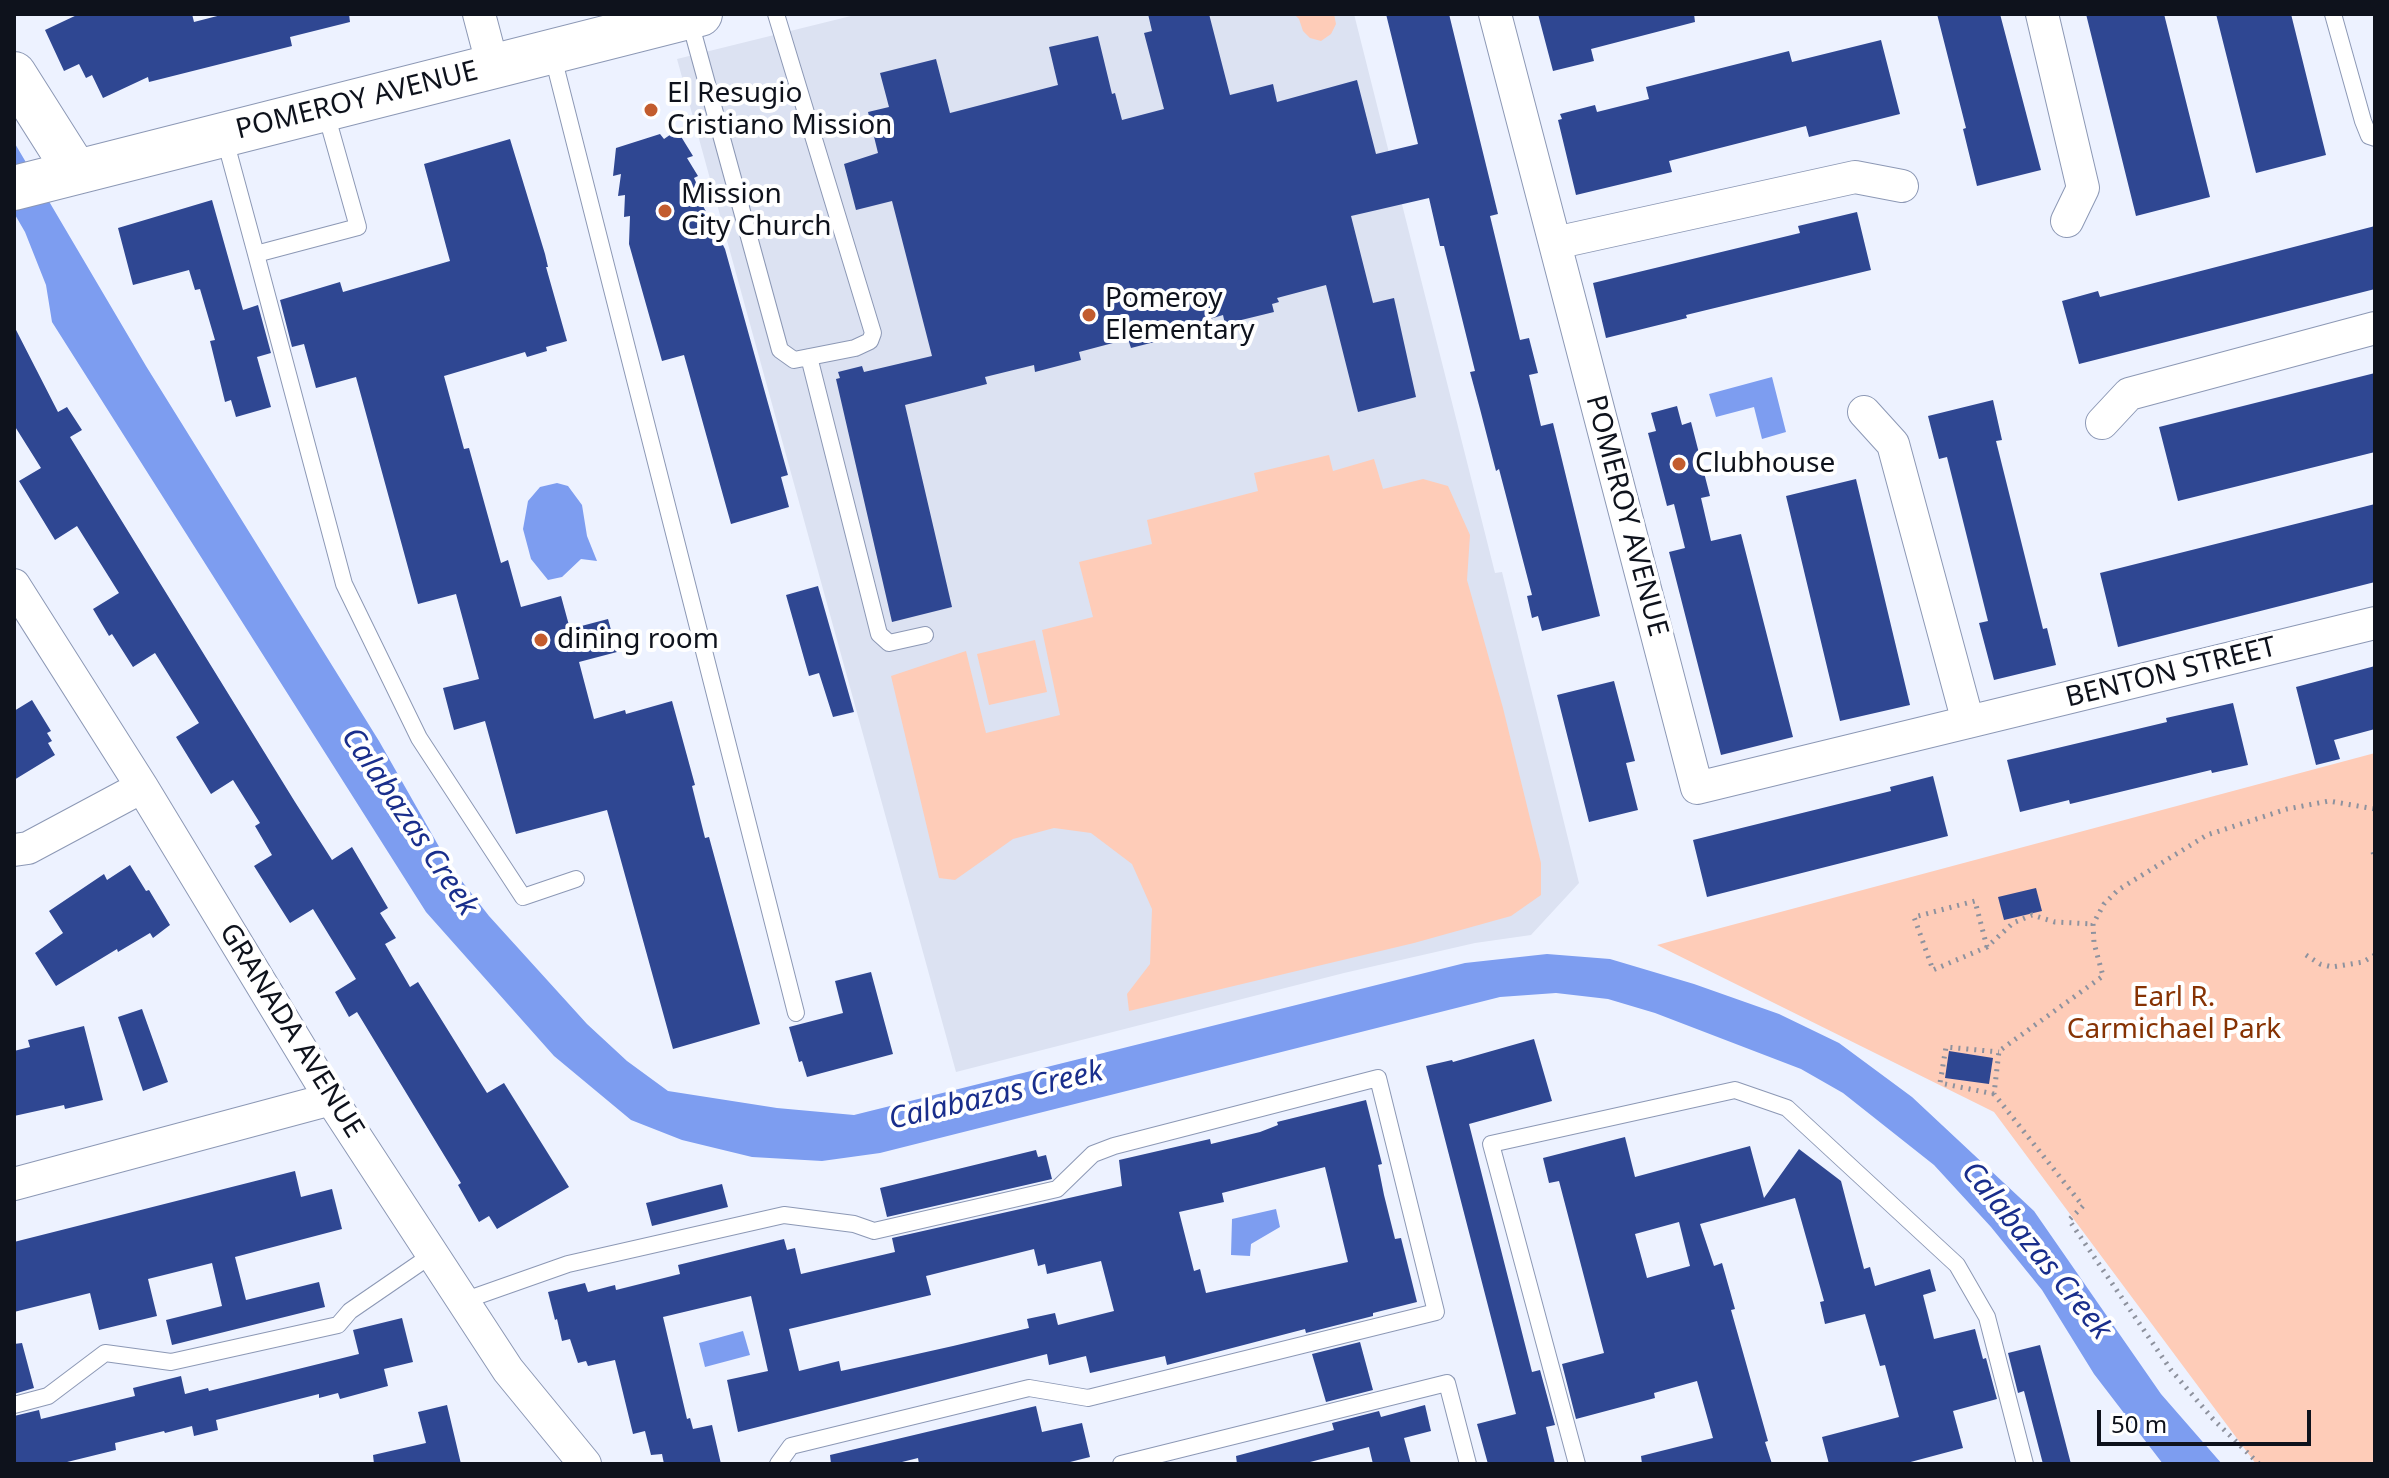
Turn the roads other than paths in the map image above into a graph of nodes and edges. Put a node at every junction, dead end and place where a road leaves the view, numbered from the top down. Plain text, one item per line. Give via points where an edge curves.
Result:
1 (479, 14) edge
2 (776, 14) edge
3 (1495, 14) edge
4 (2042, 14) edge
5 (2333, 14) edge
6 (694, 16) edge
7 (551, 51) junction
8 (493, 67) junction
9 (14, 74) edge
10 (324, 109) junction
11 (223, 134) junction
12 (2375, 138) edge
13 (71, 173) junction
14 (1902, 186) dead end
15 (14, 188) edge
16 (2067, 221) dead end
17 (1555, 243) junction
18 (256, 254) junction
19 (2375, 328) edge
20 (809, 357) junction
21 (1864, 412) dead end
22 (2102, 423) dead end
23 (14, 585) edge
24 (2375, 623) edge
25 (925, 635) dead end
26 (1968, 722) junction
27 (142, 787) junction
28 (1697, 788) joint
29 (14, 850) edge
30 (576, 879) dead end
31 (796, 1013) dead end
32 (331, 1099) junction
33 (14, 1184) edge
34 (433, 1254) junction
35 (463, 1301) junction
36 (14, 1405) edge
37 (585, 1464) edge
38 (778, 1464) edge
39 (1121, 1464) edge
40 (1468, 1464) edge
41 (1577, 1464) edge
42 (2025, 1464) edge

1 - 8 street
2 - 20 lane via 873,333 870,341 855,348
3 - 17 street, POMEROY AVENUE
4 - 16 street via 2083,188
5 - 12 lane via 2363,121
6 - 7 street, POMEROY AVENUE
6 - 20 lane via 780,350 794,360
7 - 8 street, POMEROY AVENUE
7 - 31 lane
8 - 10 street, POMEROY AVENUE
9 - 13 street
10 - 11 street, POMEROY AVENUE
10 - 18 lane via 358,227
11 - 13 street, POMEROY AVENUE
11 - 18 lane
13 - 15 street, POMEROY AVENUE
14 - 17 street via 1855,177
17 - 28 street, POMEROY AVENUE
18 - 30 lane via 344,584 419,738 523,897
19 - 22 street via 2129,394
20 - 25 lane via 879,634 889,643
21 - 26 street via 1893,444
23 - 27 street, GRANADA AVENUE
24 - 26 street, BENTON STREET
26 - 28 street, BENTON STREET
27 - 29 street via 28,848
27 - 32 street, GRANADA AVENUE
32 - 33 street
32 - 34 street, GRANADA AVENUE
34 - 35 street, GRANADA AVENUE
34 - 36 lane via 350,1311 338,1325 171,1362 105,1353 48,1396
35 - 37 street, GRANADA AVENUE via 508,1370
35 - 38 lane via 568,1264 784,1215 874,1231 1057,1189 1093,1154 1114,1146 1378,1078 1436,1312 1088,1398 1029,1388 791,1446
39 - 40 lane via 1447,1383
41 - 42 lane via 1491,1144 1735,1090 1787,1108 1957,1265 1987,1317

